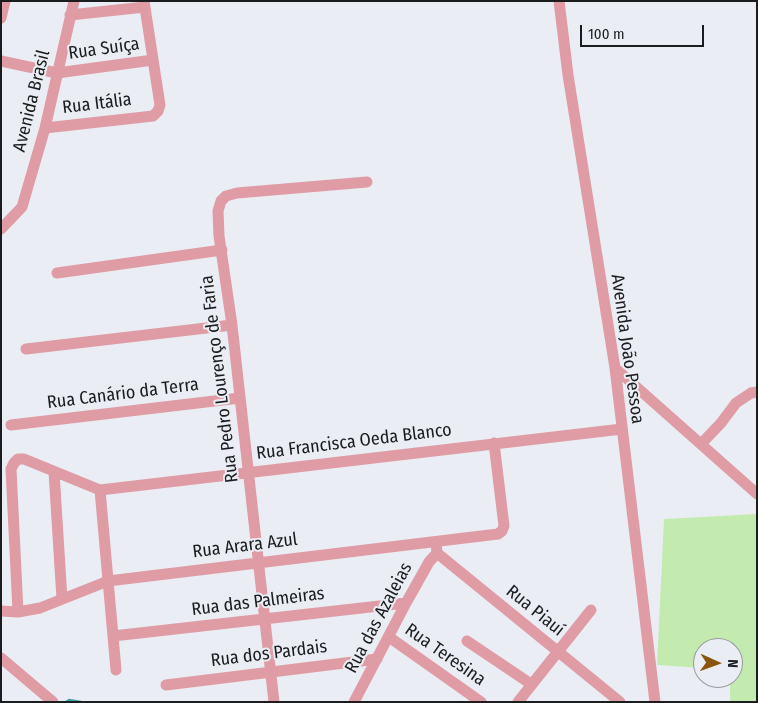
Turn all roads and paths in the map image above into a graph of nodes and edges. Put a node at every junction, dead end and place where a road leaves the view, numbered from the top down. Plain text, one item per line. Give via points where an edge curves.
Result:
1 (5, 1) edge
2 (74, 1) edge
3 (559, 1) edge
4 (145, 4) edge
5 (70, 15) junction
6 (1, 18) edge
7 (153, 60) junction
8 (1, 61) edge
9 (57, 73) junction
10 (45, 128) junction
11 (368, 182) dead end
12 (3, 226) edge
13 (222, 250) junction
14 (57, 273) dead end
15 (232, 325) junction
16 (26, 350) dead end
17 (615, 368) junction
18 (757, 392) edge
19 (240, 398) junction
20 (11, 425) dead end
21 (622, 429) junction
22 (494, 443) junction
23 (701, 444) junction
24 (54, 472) junction
25 (248, 472) junction
26 (100, 490) junction
27 (757, 494) edge
28 (437, 548) junction
29 (260, 562) junction
30 (108, 581) junction
31 (62, 600) junction
32 (406, 603) junction
33 (591, 610) dead end
34 (1, 611) edge
35 (18, 612) junction
36 (265, 619) junction
37 (113, 636) junction
38 (389, 637) junction
39 (467, 642) dead end
40 (557, 652) junction
41 (1, 658) edge
42 (377, 659) junction
43 (116, 670) dead end
44 (270, 672) junction
45 (531, 684) junction
46 (166, 685) dead end
47 (52, 702) edge
48 (274, 702) edge
49 (354, 702) edge
50 (482, 702) edge
51 (518, 702) edge
52 (620, 702) edge
53 (655, 702) edge

1 - 6 street
2 - 5 street, Avenida Brasil
3 - 17 street, Avenida João Pessoa
4 - 5 street
4 - 7 street
5 - 9 street, Avenida Brasil
7 - 9 street, Rua Suíça
7 - 10 street, Rua Itália via 160,105 154,116
8 - 9 street, Rua Suíça
9 - 10 street, Avenida Brasil
10 - 12 street, Avenida Brasil via 22,207
11 - 13 street, Rua Pedro Lourenço de Faria via 226,196 218,211
13 - 14 street
13 - 15 street, Rua Pedro Lourenço de Faria
15 - 16 street
15 - 19 street, Rua Pedro Lourenço de Faria
17 - 21 street, Avenida João Pessoa
17 - 23 street
18 - 23 street via 736,403
19 - 20 street, Rua Canário da Terra
19 - 25 street, Rua Pedro Lourenço de Faria
21 - 22 street, Rua Francisca Oeda Blanco
21 - 53 street, Avenida João Pessoa
22 - 25 street, Rua Francisca Oeda Blanco
22 - 28 street, Rua Arara Azul via 502,531
23 - 27 street
24 - 26 street, Rua Francisca Oeda Blanco
24 - 31 street
24 - 35 street, Rua Francisca Oeda Blanco via 24,459 18,459 11,469
25 - 26 street, Rua Francisca Oeda Blanco
25 - 29 street, Rua Pedro Lourenço de Faria
26 - 30 street
28 - 29 street, Rua Arara Azul
28 - 32 street, Rua das Azaleias
28 - 40 street, Rua Piauí
29 - 30 street, Rua Arara Azul
29 - 36 street, Rua Pedro Lourenço de Faria
30 - 31 street, Rua Arara Azul
30 - 37 street
31 - 35 street, Rua Arara Azul
32 - 36 street, Rua das Palmeiras
32 - 38 street, Rua das Azaleias
33 - 40 street
34 - 35 street, Rua Arara Azul
36 - 37 street, Rua das Palmeiras
36 - 44 street, Rua Pedro Lourenço de Faria
37 - 43 street
38 - 42 street, Rua das Azaleias
38 - 50 street, Rua Teresina
39 - 45 street
40 - 45 street
40 - 52 street, Rua Piauí
41 - 47 street
42 - 44 street, Rua dos Pardais
42 - 49 street, Rua das Azaleias
44 - 46 street, Rua dos Pardais
44 - 48 street, Rua Pedro Lourenço de Faria
45 - 51 street

